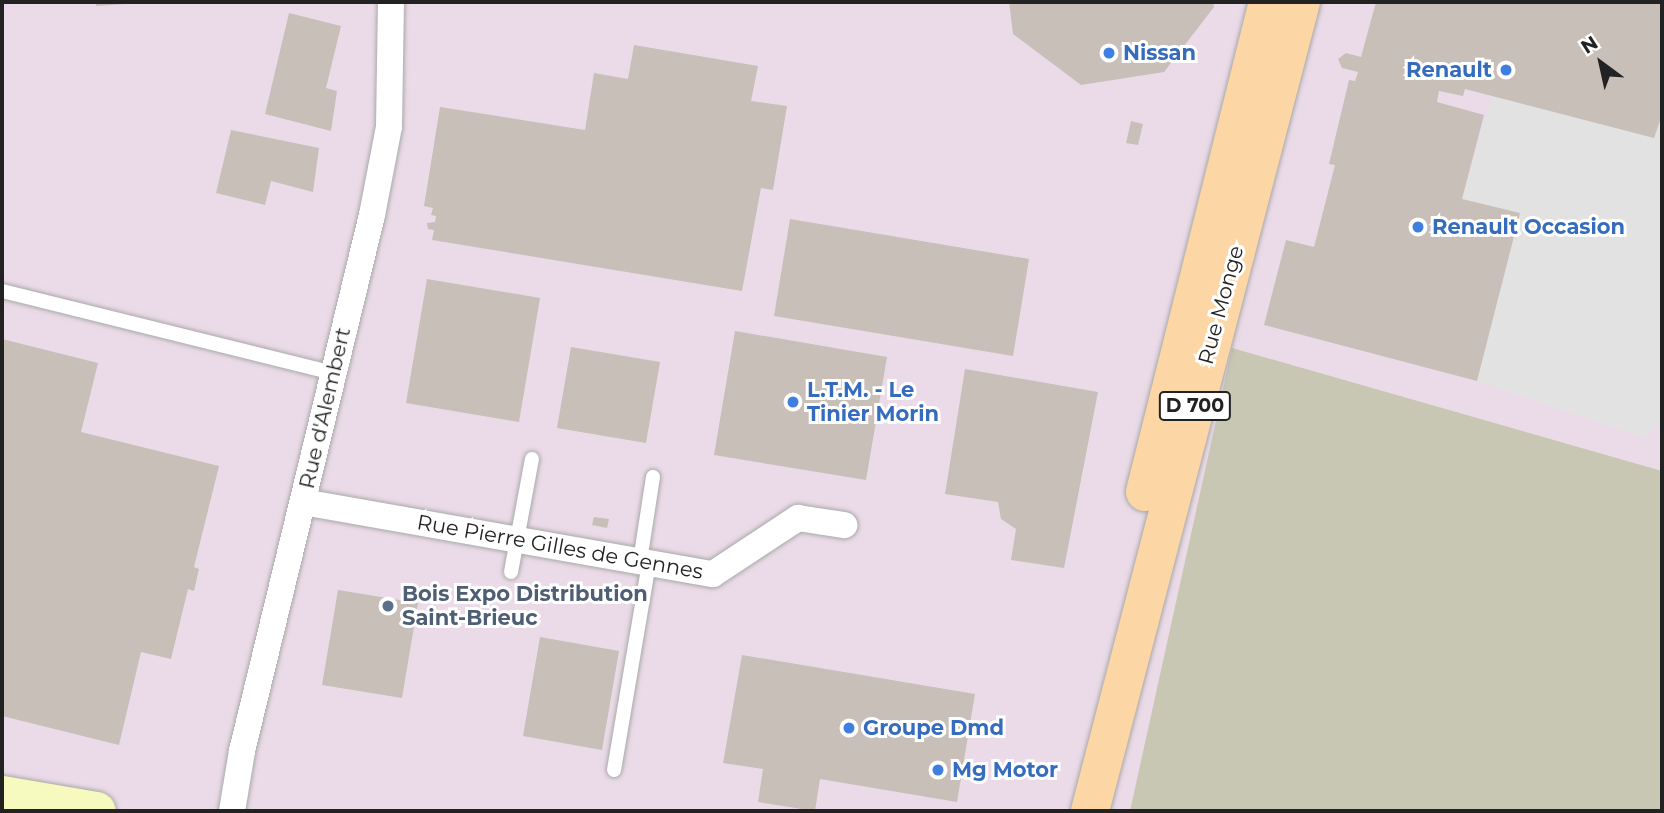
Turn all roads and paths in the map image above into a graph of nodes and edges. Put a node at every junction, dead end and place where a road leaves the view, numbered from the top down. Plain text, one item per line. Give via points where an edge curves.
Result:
1 (391, 2) edge
2 (1268, 2) edge
3 (1301, 2) edge
4 (2, 291) edge
5 (333, 373) junction
6 (532, 459) dead end
7 (653, 477) dead end
8 (303, 502) junction
9 (844, 525) dead end
10 (517, 540) junction
11 (645, 562) junction
12 (511, 572) dead end
13 (614, 770) dead end
14 (2, 795) edge
15 (97, 811) edge
16 (232, 811) edge
17 (1064, 811) edge
18 (1090, 811) edge

1 - 5 street, Rue d'Alembert via 389,127
2 - 17 main road, Rue Monge / D 700
3 - 18 main road, Rue Monge / D 700
4 - 5 lane
5 - 8 street, Rue d'Alembert
6 - 10 lane
7 - 11 lane
8 - 10 street, Rue Pierre Gilles de Gennes
8 - 16 street, Rue d'Alembert via 242,751
9 - 11 street, Rue Pierre Gilles de Gennes via 798,518 713,574
10 - 11 street, Rue Pierre Gilles de Gennes
10 - 12 lane
11 - 13 lane
14 - 15 street

